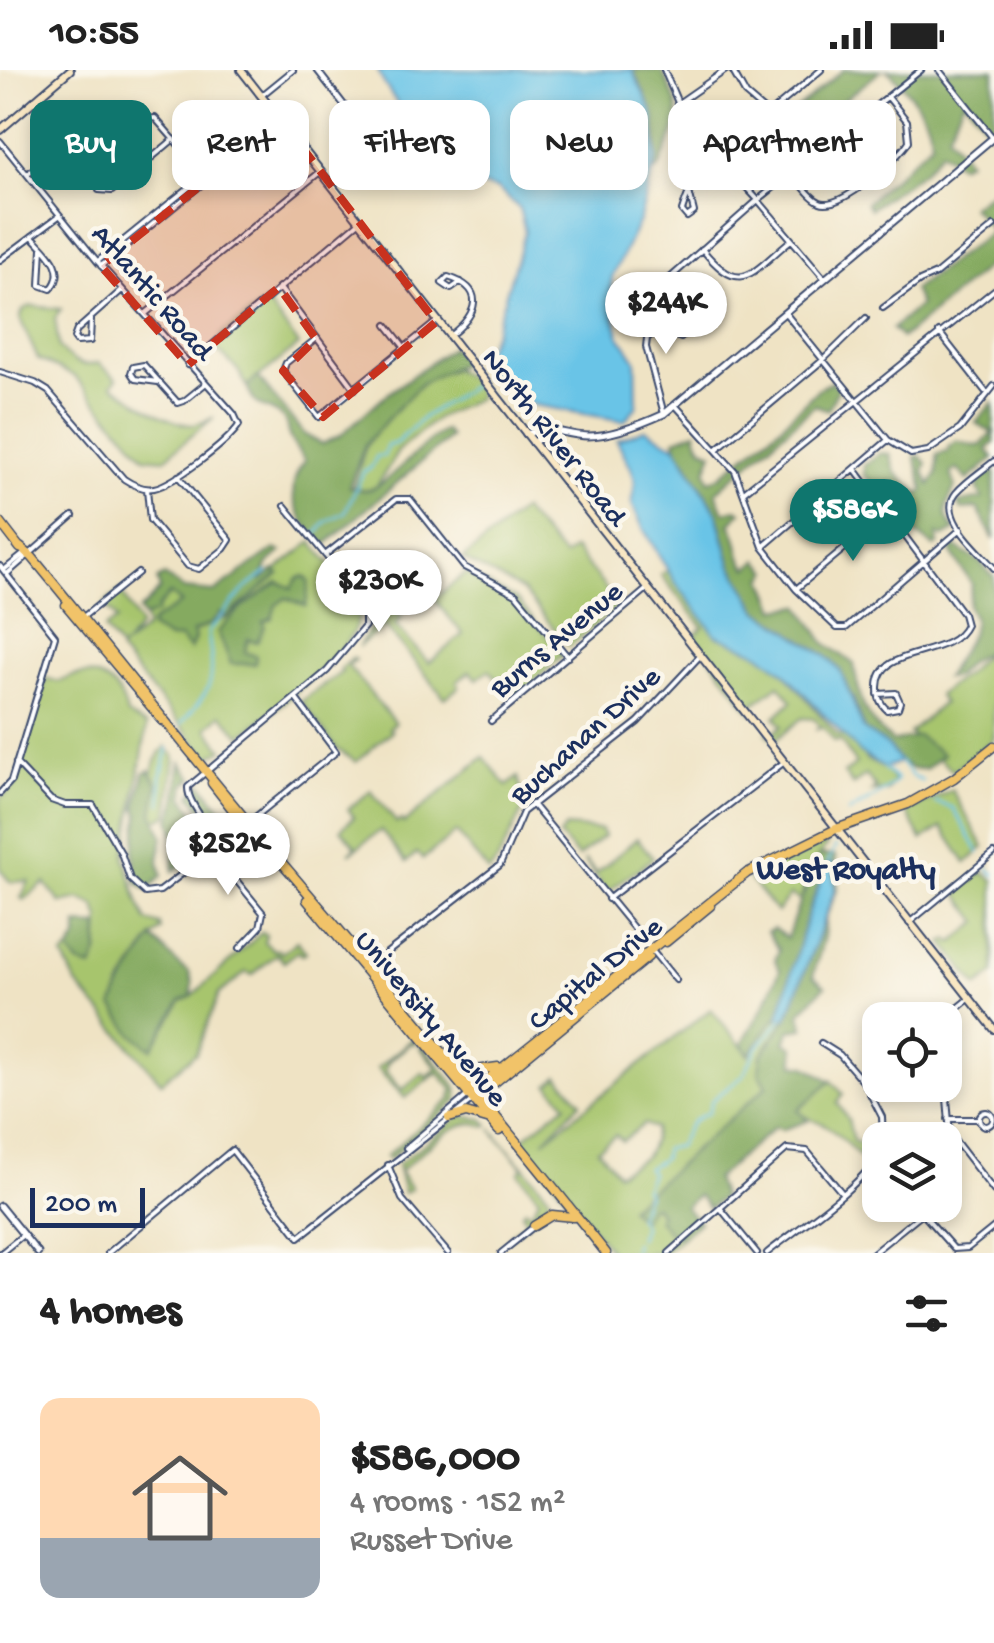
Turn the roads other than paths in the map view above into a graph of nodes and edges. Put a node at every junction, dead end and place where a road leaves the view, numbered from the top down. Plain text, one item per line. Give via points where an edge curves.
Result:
1 (70, 70) edge
2 (241, 70) edge
3 (293, 70) edge
4 (317, 70) edge
5 (664, 70) edge
6 (729, 70) edge
7 (821, 70) edge
8 (921, 70) edge
9 (939, 70) edge
10 (261, 96) junction
11 (888, 97) junction
12 (264, 100) edge
13 (340, 100) edge
14 (675, 100) edge
15 (683, 100) edge
16 (884, 100) edge
17 (890, 100) edge
18 (896, 108) edge
19 (0, 130) edge
20 (172, 137) edge
21 (0, 141) edge
22 (172, 141) edge
23 (993, 141) edge
24 (152, 156) edge
25 (896, 156) edge
26 (309, 158) edge
27 (320, 172) junction
28 (27, 174) junction
29 (130, 174) joint
30 (185, 190) edge
31 (190, 190) edge
32 (748, 190) edge
33 (770, 190) edge
34 (808, 190) edge
35 (856, 190) edge
36 (758, 200) junction
37 (58, 216) junction
38 (359, 222) junction
39 (994, 226) edge
40 (32, 236) junction
41 (791, 240) junction
42 (42, 248) junction
43 (702, 248) junction
44 (0, 260) edge
45 (99, 264) junction
46 (826, 280) junction
47 (663, 281) dead end
48 (461, 282) dead end
49 (278, 287) junction
50 (122, 290) junction
51 (994, 290) edge
52 (883, 308) dead end
53 (786, 314) junction
54 (144, 315) junction
55 (866, 318) dead end
56 (91, 320) junction
57 (436, 322) junction
58 (388, 325) dead end
59 (694, 325) dead end
60 (938, 332) junction
61 (448, 337) junction
62 (316, 339) junction
63 (405, 348) junction
64 (824, 360) junction
65 (188, 365) junction
66 (0, 372) edge
67 (158, 382) junction
68 (205, 384) junction
69 (994, 386) edge
70 (355, 390) junction
71 (986, 393) junction
72 (856, 400) junction
73 (676, 406) junction
74 (664, 414) junction
75 (559, 430) junction
76 (526, 434) junction
77 (888, 440) junction
78 (532, 443) junction
79 (717, 449) junction
80 (994, 461) edge
81 (854, 469) junction
82 (178, 476) junction
83 (148, 489) junction
84 (744, 492) junction
85 (285, 506) dead end
86 (887, 513) junction
87 (73, 516) dead end
88 (0, 522) edge
89 (961, 530) junction
90 (763, 547) junction
91 (25, 553) junction
92 (326, 555) junction
93 (922, 561) junction
94 (994, 568) edge
95 (13, 569) junction
96 (3, 570) edge
97 (138, 572) dead end
98 (14, 585) junction
99 (796, 589) junction
100 (648, 590) junction
101 (83, 617) junction
102 (700, 656) junction
103 (568, 657) junction
104 (878, 694) junction
105 (296, 699) junction
106 (492, 722) dead end
107 (170, 727) junction
108 (994, 746) edge
109 (16, 763) junction
110 (784, 763) junction
111 (204, 772) junction
112 (0, 793) edge
113 (532, 804) junction
114 (249, 822) junction
115 (836, 829) junction
116 (218, 846) junction
117 (994, 853) edge
118 (608, 898) junction
119 (909, 923) junction
120 (240, 948) dead end
121 (651, 951) junction
122 (368, 968) junction
123 (676, 980) dead end
124 (970, 999) junction
125 (962, 1005) edge
126 (994, 1029) edge
127 (821, 1043) dead end
128 (439, 1049) junction
129 (507, 1063) junction
130 (862, 1080) edge
131 (473, 1096) junction
132 (947, 1102) edge
133 (449, 1118) junction
134 (948, 1118) junction
135 (980, 1120) dead end
136 (499, 1130) junction
137 (388, 1165) junction
138 (862, 1175) edge
139 (994, 1191) edge
140 (842, 1193) junction
141 (563, 1203) junction
142 (0, 1206) edge
143 (721, 1209) junction
144 (573, 1217) junction
145 (912, 1222) edge
146 (929, 1222) edge
147 (534, 1226) junction
148 (994, 1227) edge
149 (23, 1235) junction
150 (595, 1240) junction
151 (1, 1253) edge
152 (38, 1253) edge
153 (108, 1253) edge
154 (448, 1253) edge
155 (500, 1253) edge
156 (606, 1253) edge
157 (669, 1253) edge
158 (757, 1253) edge
159 (767, 1253) edge
160 (873, 1253) edge

1 - 19 main road
2 - 10 main road, North River Road
3 - 10 street
4 - 13 street
5 - 14 street
6 - 7 street via 766,112
6 - 15 street
8 - 11 street
9 - 23 street
10 - 12 main road, North River Road
11 - 16 street
11 - 17 street
18 - 25 street via 909,141
20 - 28 street via 155,118 89,128
21 - 28 street, Atlantic Road
22 - 24 street
23 - 46 street
26 - 27 main road, North River Road
27 - 38 main road, North River Road
27 - 54 street
28 - 37 street, Atlantic Road
29 - 29 street via 101,178 99,190 112,192
30 - 45 street
31 - 45 street
32 - 36 street
33 - 36 street
34 - 35 street via 832,205
36 - 41 street
36 - 43 street
37 - 40 street
37 - 45 street, Atlantic Road
38 - 49 street
38 - 57 main road, North River Road
39 - 52 street
40 - 42 street
40 - 44 street
41 - 43 street via 738,278 719,270
41 - 46 street
42 - 42 street via 40,284 51,289 58,269
43 - 47 street
45 - 50 street, Atlantic Road
46 - 53 street
48 - 61 street via 474,308
49 - 62 street
49 - 65 street
50 - 54 street, Atlantic Road
50 - 56 street
51 - 60 street
53 - 64 street
53 - 73 street
54 - 65 street, Atlantic Road
55 - 64 street
56 - 56 street via 74,334 77,342 90,341
57 - 61 main road, North River Road
57 - 63 street
58 - 63 street
59 - 74 street via 680,338 659,330 647,338
60 - 71 street
60 - 72 street
61 - 76 main road, North River Road
62 - 70 street
62 - 70 street via 283,372 314,415 322,417
63 - 70 street
64 - 72 street
64 - 79 street
65 - 68 street, Atlantic Road
66 - 83 street via 48,391 124,479
67 - 67 street via 144,365 132,367 135,379
67 - 68 street via 181,403
68 - 82 street, Atlantic Road via 238,422
69 - 71 street
71 - 77 street via 972,418 928,450 911,454
72 - 77 street
72 - 84 street
73 - 74 street
73 - 79 street
74 - 75 street via 590,436
75 - 76 street
75 - 78 street
76 - 78 main road, North River Road
77 - 81 street
78 - 100 main road, North River Road
79 - 84 street
80 - 89 street via 953,498
81 - 86 street
81 - 90 street
82 - 83 street
82 - 83 street via 230,540 199,569 188,566 150,520
84 - 90 street
85 - 92 street
86 - 93 street
86 - 99 street
87 - 91 street
88 - 91 main road, University Avenue
89 - 93 street
89 - 94 street
90 - 99 street
91 - 95 street
91 - 96 street
91 - 101 main road, University Avenue
91 - 107 main road, University Avenue
92 - 103 street via 396,499 410,499 464,567 516,594
92 - 105 street via 358,595 365,626
93 - 99 street via 846,628 837,628
93 - 104 street via 966,625 952,642 887,666
95 - 96 street
95 - 98 street
96 - 98 street
97 - 101 street
98 - 109 street via 54,636
100 - 102 main road, North River Road
100 - 103 street, Burns Avenue
101 - 107 main road, University Avenue
102 - 110 main road, North River Road
102 - 113 street, Buchanan Drive via 638,722
103 - 106 street, Burns Avenue
104 - 104 street via 887,710 900,706 896,693
105 - 111 street
105 - 114 street via 336,752
107 - 111 main road, University Avenue
108 - 115 main road, Capital Drive via 908,804
109 - 112 street
109 - 116 street via 51,800 93,805 130,879 145,893 160,891
110 - 115 main road, North River Road
110 - 118 street
111 - 114 main road, University Avenue
111 - 116 street via 188,795
111 - 122 main road, University Avenue
113 - 118 street
113 - 122 street, Buchanan Drive via 500,866
114 - 122 main road, University Avenue
115 - 119 main road, North River Road
115 - 121 main road, Capital Drive via 742,876
116 - 120 street via 263,913 260,927
117 - 119 street
118 - 121 street
119 - 124 main road, North River Road
121 - 123 street
121 - 129 main road, Capital Drive
121 - 131 main road, Capital Drive
122 - 128 main road, University Avenue
122 - 131 main road, University Avenue
124 - 125 street
124 - 126 main road, North River Road
127 - 130 street
128 - 129 main road via 470,1069
128 - 131 main road, University Avenue
129 - 131 main road, Capital Drive
131 - 133 street
131 - 136 main road, University Avenue
131 - 137 street
131 - 141 main road
132 - 134 street
133 - 136 main road via 480,1115
133 - 137 street
134 - 135 street
134 - 139 street via 953,1140
136 - 141 main road, University Avenue
137 - 153 street via 299,1236 232,1150
137 - 154 street via 402,1199
138 - 140 street
140 - 143 street via 807,1152 787,1149
140 - 159 street
141 - 144 main road, University Avenue
141 - 147 street
141 - 150 main road
142 - 149 street
143 - 157 street
143 - 158 street
144 - 147 main road via 552,1215
144 - 150 main road, University Avenue
145 - 160 street
146 - 148 street via 954,1250 968,1248
147 - 155 street
149 - 151 street
149 - 152 street
150 - 156 main road

